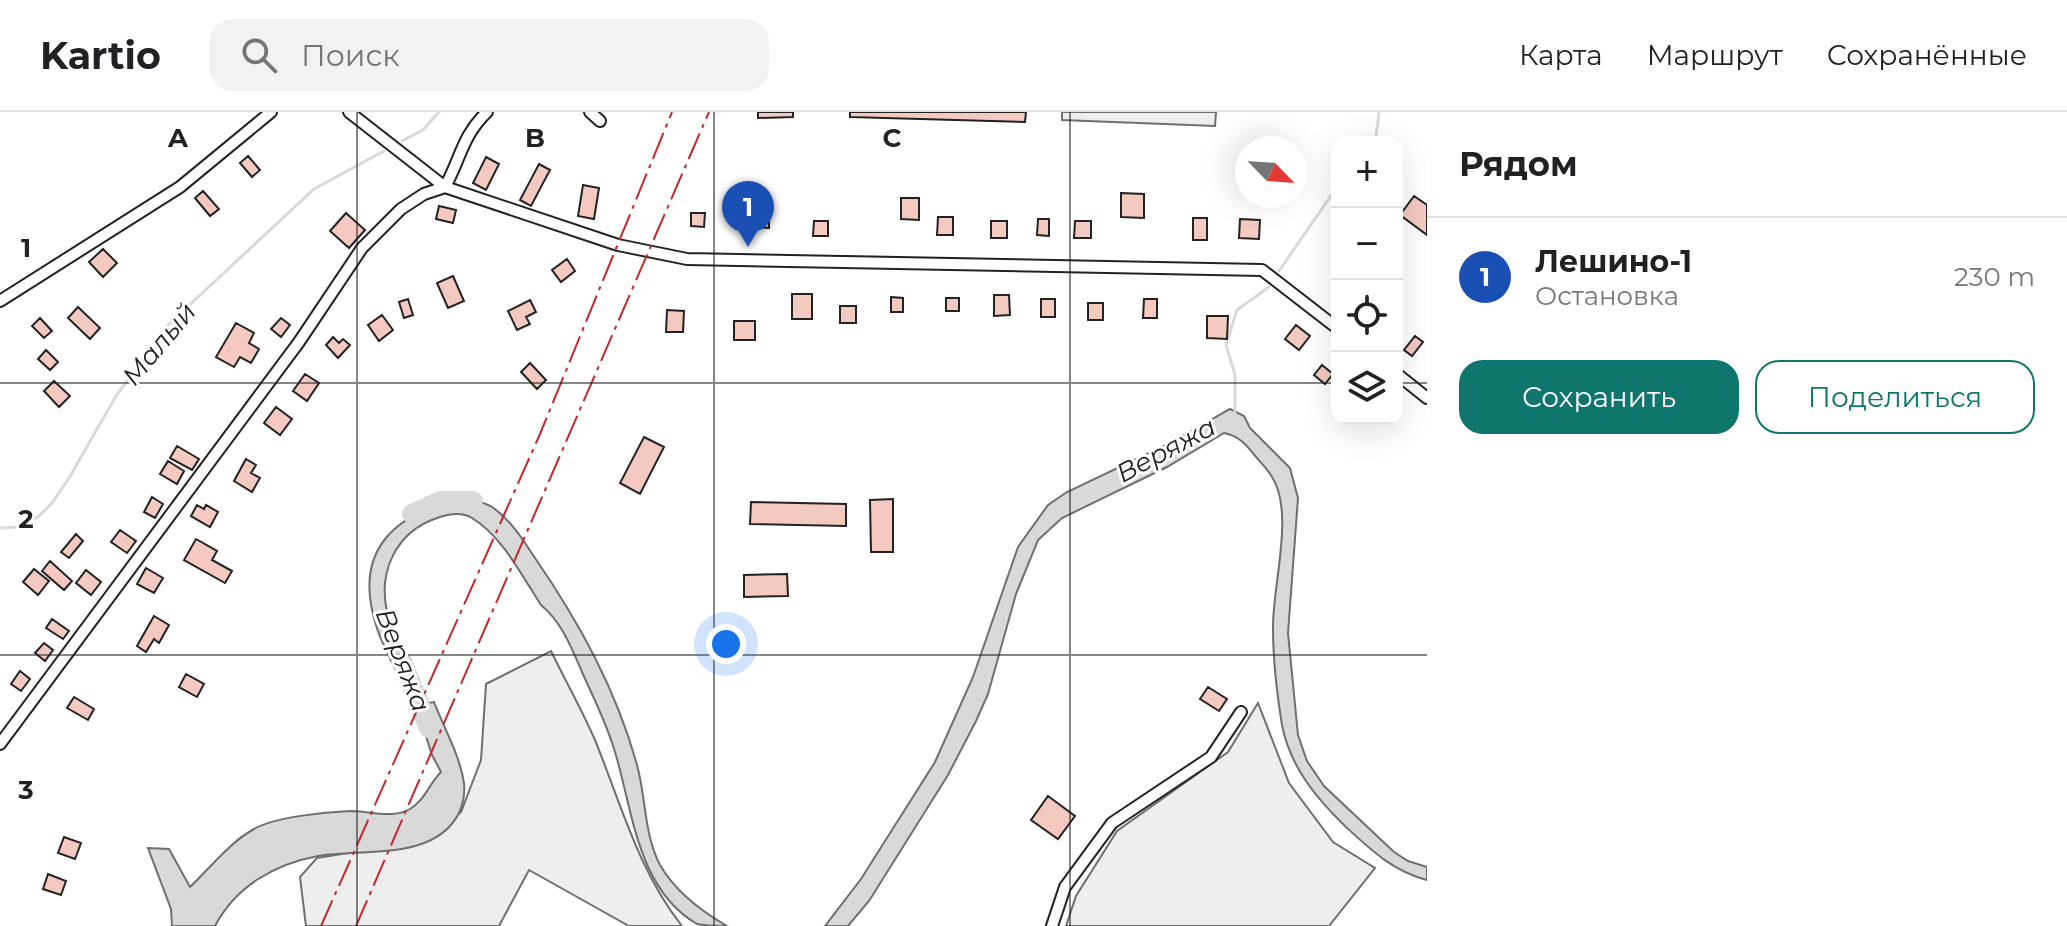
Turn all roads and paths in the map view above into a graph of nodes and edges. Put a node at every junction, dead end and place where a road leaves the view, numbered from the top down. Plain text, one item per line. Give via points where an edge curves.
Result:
1 (271, 112) edge
2 (349, 112) edge
3 (487, 112) edge
4 (590, 112) edge
5 (600, 121) dead end
6 (445, 187) junction
7 (0, 301) edge
8 (1331, 323) edge
9 (1403, 379) edge
10 (1427, 398) edge
11 (1241, 712) dead end
12 (0, 744) edge
13 (1052, 926) edge

1 - 7 street via 180,187
2 - 6 street
3 - 6 street via 465,139
4 - 5 street
6 - 8 street via 618,245 687,259 1262,270
6 - 12 street via 401,209 362,248 299,342
9 - 10 street
11 - 13 street via 1211,757 1112,823 1065,887

